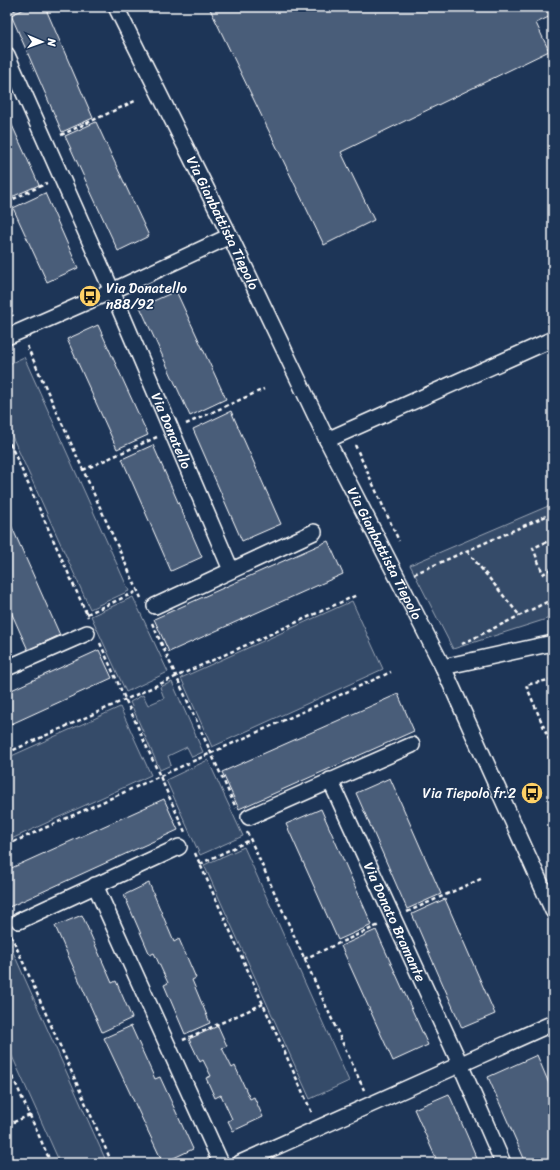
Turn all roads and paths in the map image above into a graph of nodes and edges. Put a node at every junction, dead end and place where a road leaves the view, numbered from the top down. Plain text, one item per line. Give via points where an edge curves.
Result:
1 (20, 7) edge
2 (116, 7) edge
3 (7, 13) edge
4 (7, 55) edge
5 (135, 101) dead end
6 (45, 142) junction
7 (60, 177) junction
8 (7, 202) edge
9 (230, 236) junction
10 (112, 291) junction
11 (7, 302) edge
12 (14, 334) edge
13 (553, 339) edge
14 (348, 430) junction
15 (7, 437) edge
16 (327, 440) junction
17 (553, 513) edge
18 (314, 532) dead end
19 (553, 538) edge
20 (401, 545) dead end
21 (467, 551) junction
22 (553, 568) edge
23 (231, 570) junction
24 (414, 574) junction
25 (399, 580) junction
26 (418, 580) dead end
27 (138, 591) junction
28 (357, 595) dead end
29 (553, 599) edge
30 (149, 609) junction
31 (87, 614) junction
32 (520, 616) junction
33 (91, 630) junction
34 (553, 642) edge
35 (459, 646) dead end
36 (443, 667) junction
37 (7, 668) edge
38 (391, 672) dead end
39 (177, 677) junction
40 (553, 679) edge
41 (126, 700) junction
42 (412, 744) dead end
43 (553, 749) edge
44 (7, 753) edge
45 (211, 753) junction
46 (160, 776) junction
47 (330, 780) junction
48 (244, 819) junction
49 (250, 840) junction
50 (187, 844) junction
51 (7, 845) edge
52 (200, 864) junction
53 (95, 886) junction
54 (553, 911) edge
55 (19, 921) dead end
56 (9, 933) dead end
57 (14, 943) junction
58 (7, 946) edge
59 (263, 1004) junction
60 (553, 1023) edge
61 (169, 1047) junction
62 (7, 1064) edge
63 (460, 1064) junction
64 (370, 1105) junction
65 (30, 1115) junction
66 (7, 1125) edge
67 (319, 1128) junction
68 (52, 1163) edge
69 (112, 1163) edge
70 (221, 1163) edge
71 (240, 1163) edge
72 (503, 1163) edge

1 - 3 path
2 - 9 street, Via Gianbattista Tiepolo
4 - 6 street, Via Donatello
5 - 6 path
6 - 7 street, Via Donatello
7 - 8 path
7 - 10 street, Via Donatello
9 - 10 street
9 - 16 street, Via Gianbattista Tiepolo
10 - 12 street
10 - 23 street, Via Donatello
11 - 12 path
12 - 27 path
13 - 14 street
14 - 16 street
14 - 20 path
15 - 31 path
16 - 25 street, Via Gianbattista Tiepolo
17 - 21 path
18 - 23 street
19 - 22 path via 534,548 543,574
21 - 24 path
21 - 32 path
23 - 30 street
24 - 25 path
24 - 26 path
25 - 36 street, Via Gianbattista Tiepolo
27 - 30 path
27 - 31 path
28 - 39 path
29 - 32 path
30 - 39 path
31 - 33 path
32 - 35 path
33 - 37 street
33 - 41 path
34 - 36 street
36 - 54 street, Via Gianbattista Tiepolo
38 - 45 path
39 - 41 path
39 - 45 path
40 - 43 path via 526,685
41 - 44 path
41 - 46 path
42 - 47 street
45 - 46 path
45 - 48 path
46 - 50 path
46 - 51 path
47 - 48 street
47 - 63 street, Via Donato Bramante
48 - 49 path
49 - 52 path
49 - 64 path
50 - 52 path
50 - 53 street
52 - 59 path
53 - 55 street
53 - 61 street
56 - 57 path
57 - 58 path
57 - 69 path
59 - 61 path
59 - 67 path
60 - 63 street
61 - 70 street
62 - 65 path
63 - 64 street
63 - 72 street, Via Donato Bramante
64 - 67 street
65 - 66 path
65 - 68 path
67 - 71 street

